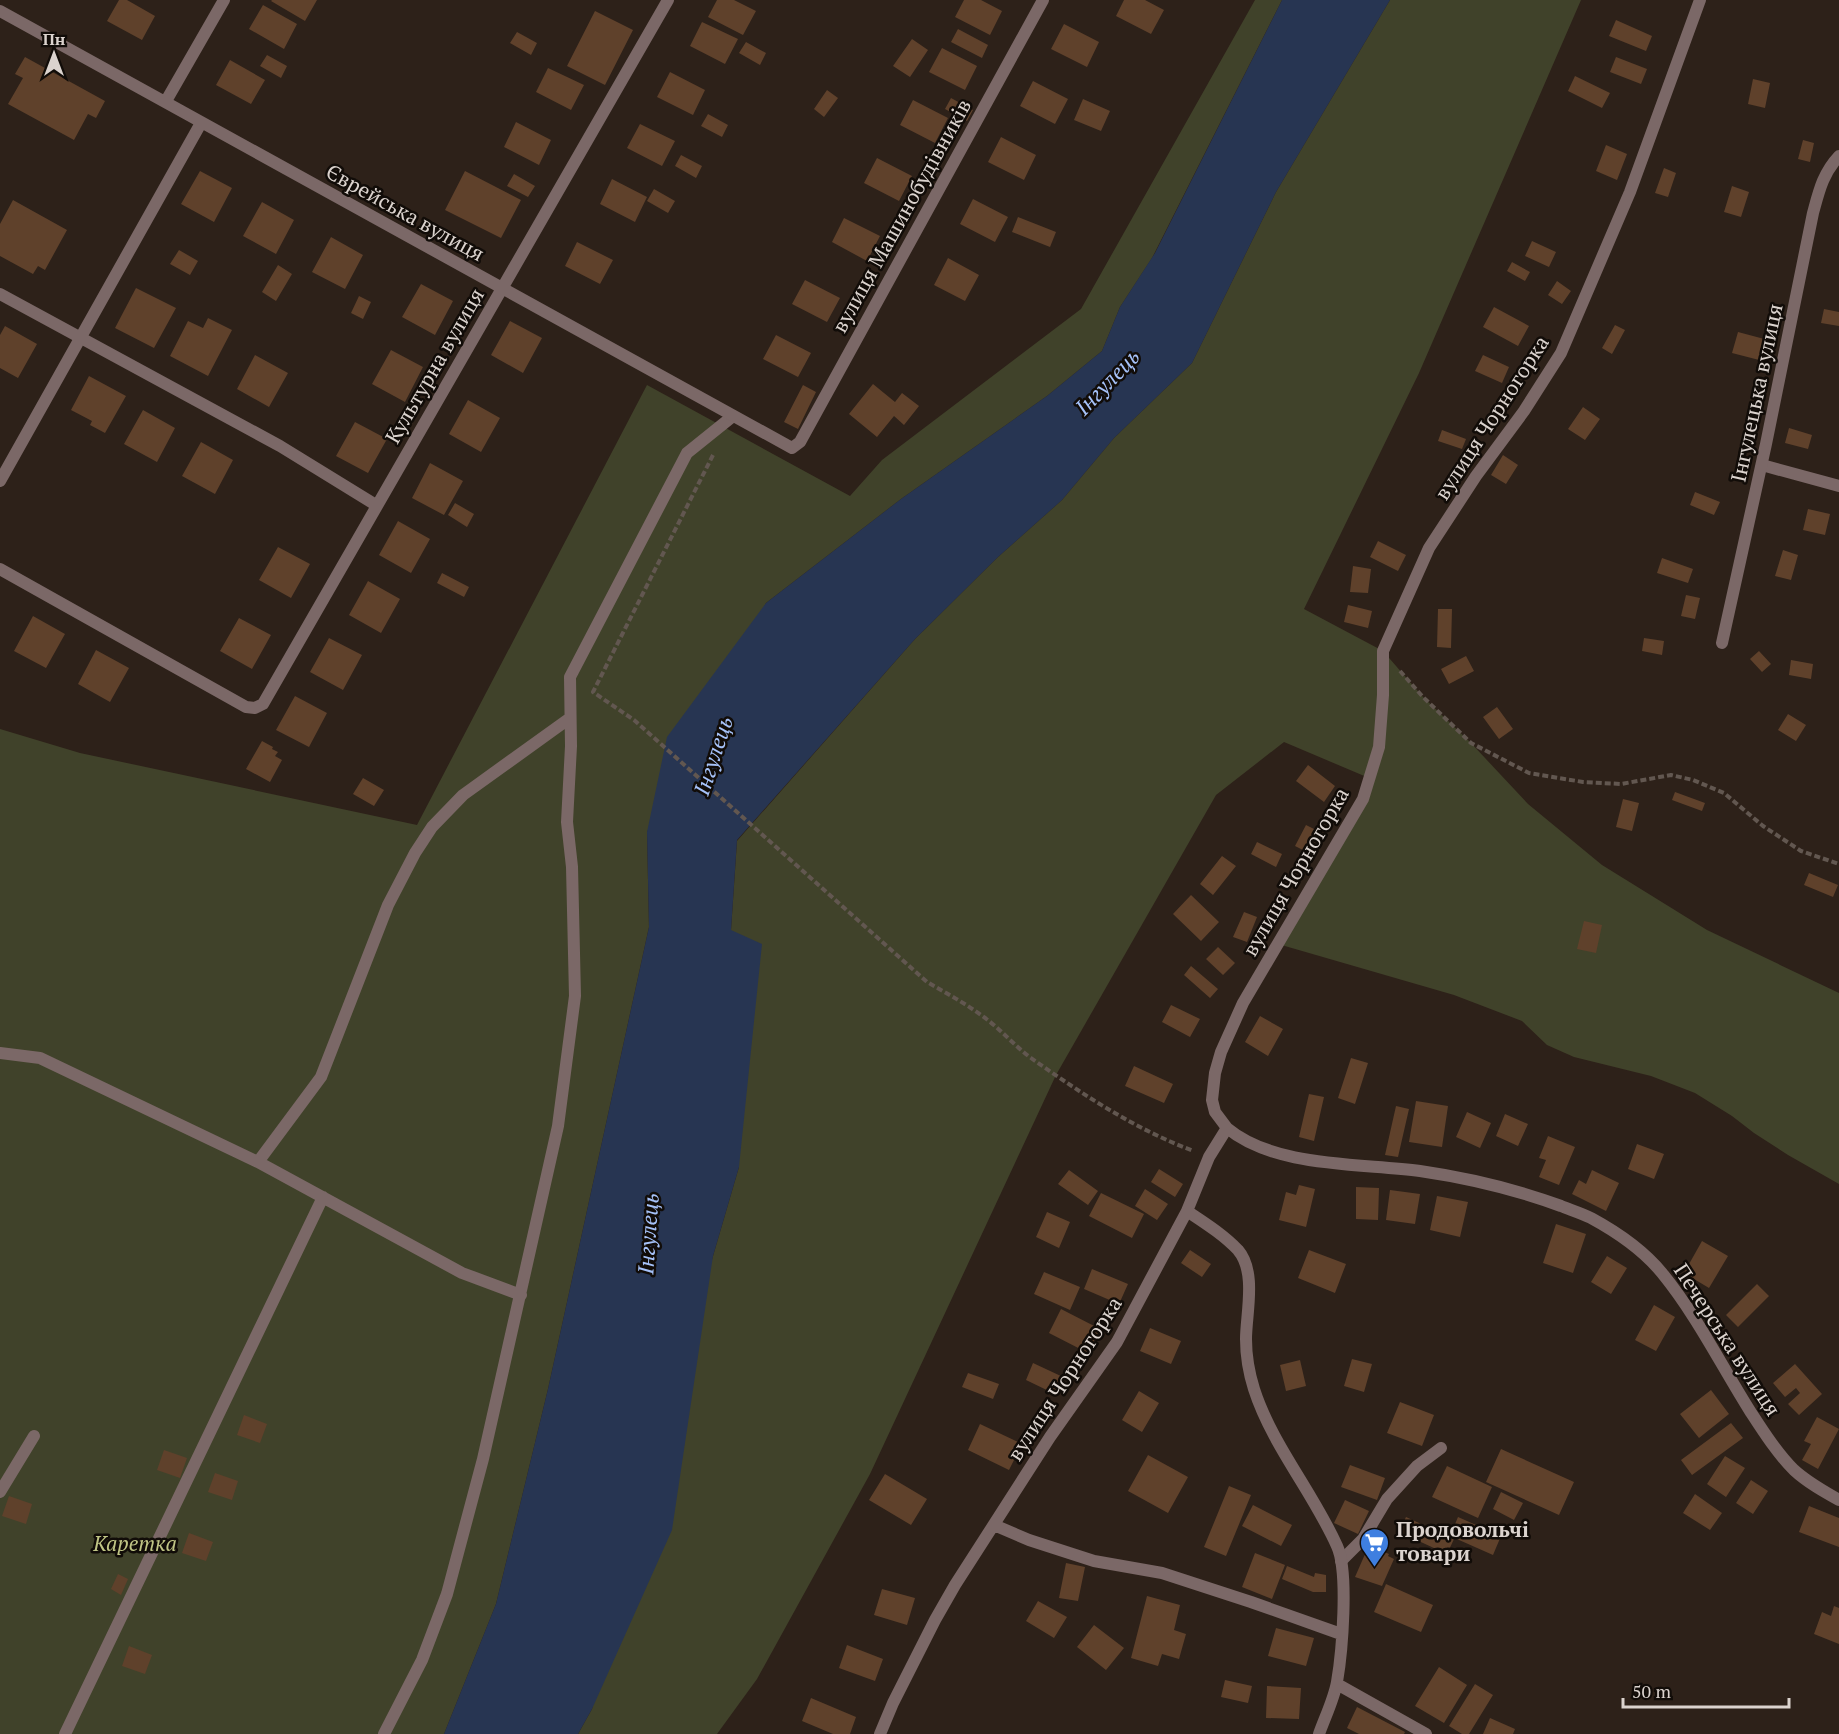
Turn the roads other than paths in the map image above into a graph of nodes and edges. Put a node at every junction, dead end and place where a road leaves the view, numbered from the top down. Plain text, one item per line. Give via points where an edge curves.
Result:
1 (224, 0) edge
2 (668, 0) edge
3 (1043, 0) edge
4 (1700, 0) edge
5 (0, 11) edge
6 (166, 101) junction
7 (201, 123) junction
8 (1839, 156) edge
9 (502, 288) junction
10 (0, 294) edge
11 (80, 337) junction
12 (733, 416) junction
13 (792, 448) joint
14 (1762, 465) junction
15 (0, 481) edge
16 (1839, 486) edge
17 (376, 506) junction
18 (0, 569) edge
19 (1722, 643) dead end
20 (570, 718) junction
21 (0, 1053) edge
22 (1227, 1128) junction
23 (258, 1162) junction
24 (323, 1197) junction
25 (1187, 1211) junction
26 (521, 1295) junction
27 (34, 1436) dead end
28 (1441, 1448) dead end
29 (0, 1492) edge
30 (1839, 1500) edge
31 (994, 1525) junction
32 (1341, 1560) junction
33 (1341, 1634) junction
34 (1337, 1684) junction
35 (65, 1734) edge
36 (384, 1734) edge
37 (880, 1734) edge
38 (1319, 1734) edge
39 (1426, 1734) edge

1 - 6 street
2 - 9 street, Культурна вулиця
3 - 13 street, вулиця Машинобудівників via 800,442
4 - 22 street, вулиця Чорногорка via 1630,192 1561,352 1429,548 1383,651 1379,747 1363,799 1243,1004 1221,1052 1212,1100 1215,1112
5 - 6 street, Єврейська вулиця
6 - 7 street, Єврейська вулиця
7 - 9 street, Єврейська вулиця
7 - 11 street
8 - 14 street, Інгулецька вулиця via 1827,168 1815,205
9 - 12 street, Єврейська вулиця
9 - 17 street, Культурна вулиця
10 - 11 street
11 - 15 street
11 - 17 street via 280,446
12 - 13 street, Єврейська вулиця
12 - 20 street via 687,453 570,676
14 - 16 street
14 - 19 street, Інгулецька вулиця
17 - 18 street, Культурна вулиця via 263,704 255,708 246,707
20 - 23 street via 462,795 432,827 388,905 321,1077
20 - 26 street via 567,822 575,996 558,1126
21 - 23 street via 40,1058
22 - 25 street, вулиця Чорногорка via 1209,1157
22 - 30 street, Печерська вулиця via 1246,1141 1284,1155 1419,1171 1489,1184 1589,1217 1629,1243 1661,1271 1764,1432 1793,1469
23 - 24 street
24 - 26 street via 462,1272
24 - 35 street
25 - 31 street, вулиця Чорногорка via 1117,1342
25 - 32 street via 1240,1252 1250,1296 1246,1339 1254,1389
26 - 36 street via 447,1594 422,1660
27 - 29 street
28 - 32 street via 1417,1466 1387,1498 1363,1539
31 - 33 street via 1094,1561 1162,1573
31 - 37 street, вулиця Чорногорка via 935,1620
32 - 33 street
33 - 34 street
34 - 38 street
34 - 39 street

